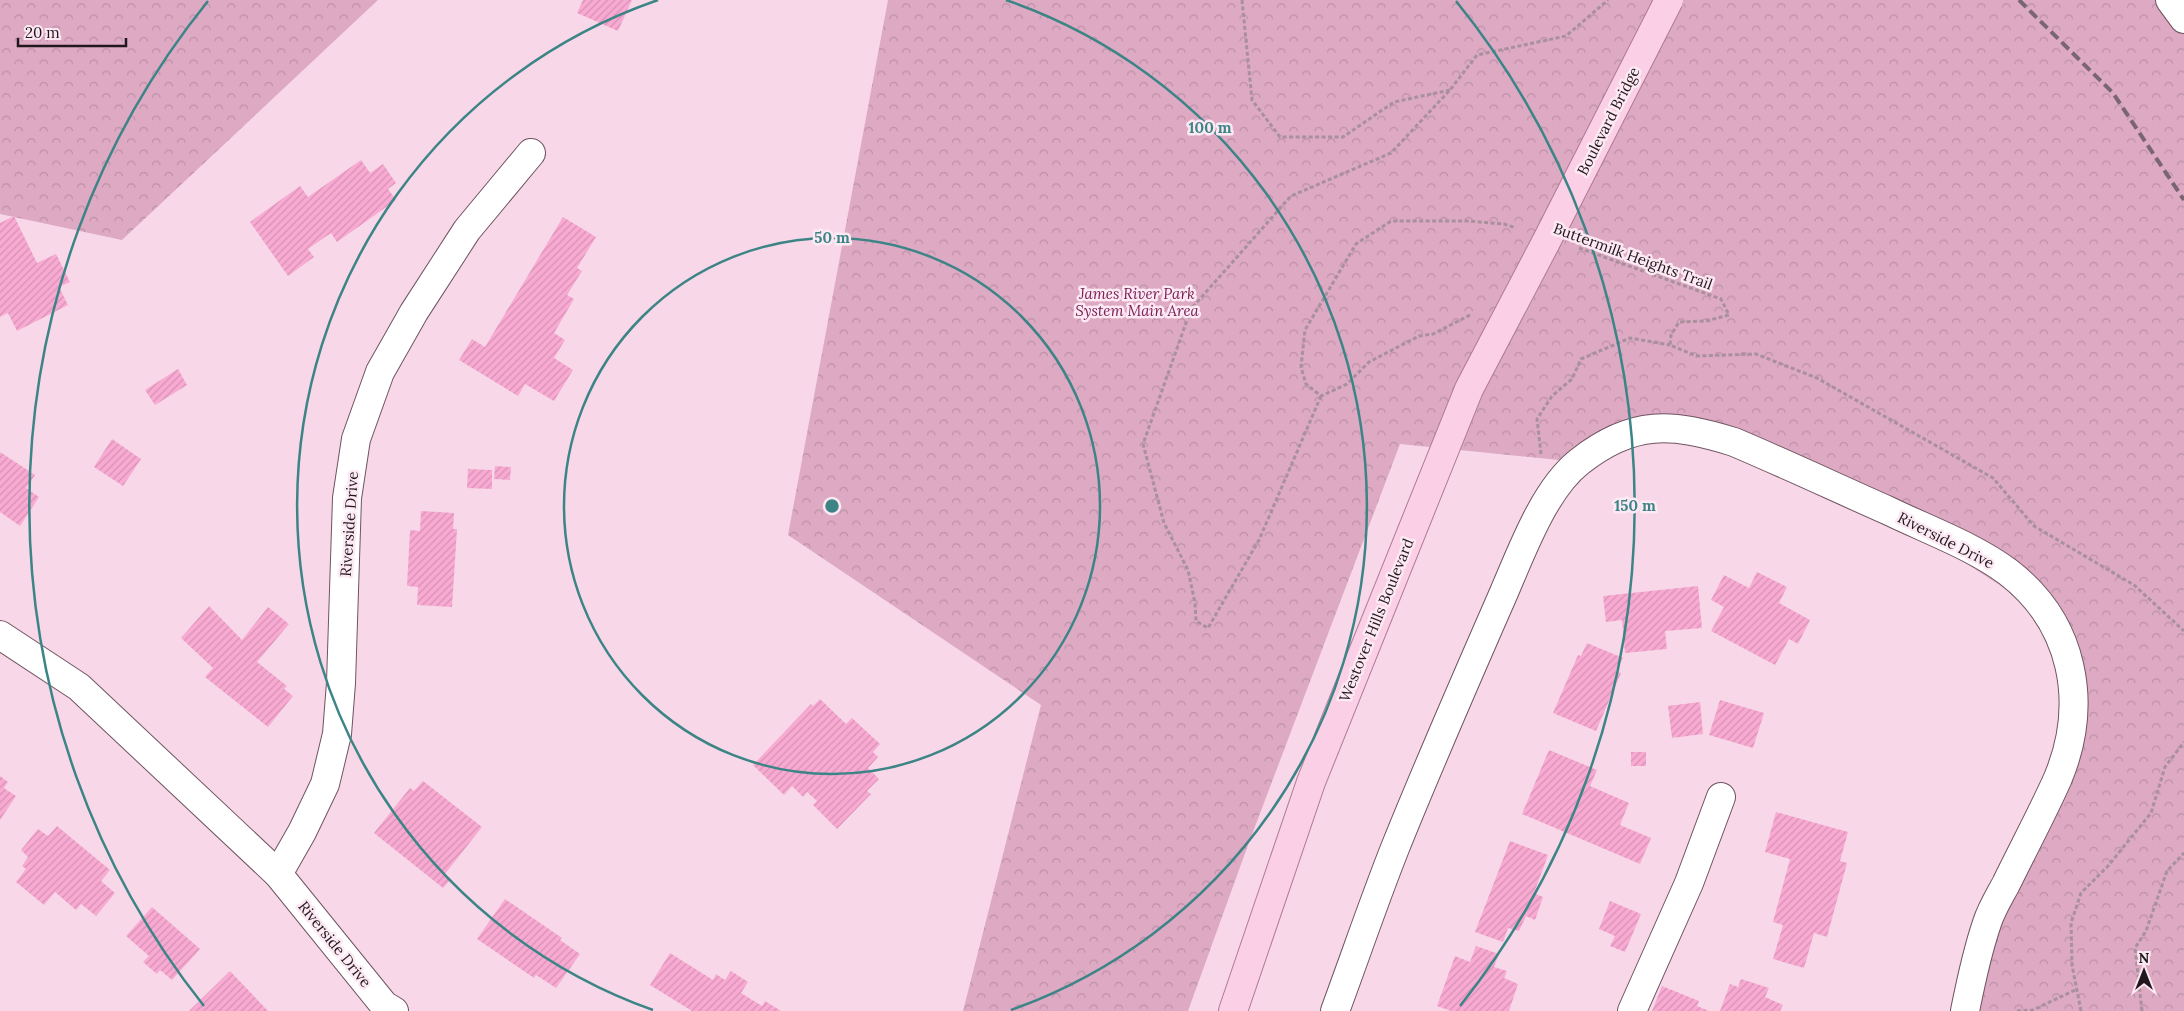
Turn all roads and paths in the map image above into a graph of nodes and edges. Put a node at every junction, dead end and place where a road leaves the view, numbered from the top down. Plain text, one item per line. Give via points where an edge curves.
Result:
1 (1242, 0) edge
2 (1608, 0) edge
3 (1669, 0) edge
4 (2170, 0) edge
5 (2184, 18) edge
6 (1450, 90) junction
7 (531, 153) dead end
8 (1521, 229) dead end
9 (1559, 243) junction
10 (1474, 313) dead end
11 (1670, 345) junction
12 (1321, 396) junction
13 (1554, 488) junction
14 (2184, 632) edge
15 (0, 635) edge
16 (2184, 742) edge
17 (1721, 797) dead end
18 (2184, 853) edge
19 (278, 874) junction
20 (2075, 990) junction
21 (386, 1009) edge
22 (1233, 1011) edge
23 (1336, 1011) edge
24 (1632, 1011) edge
25 (1965, 1011) edge
26 (2017, 1011) edge
27 (2081, 1011) edge
28 (2142, 1011) edge

1 - 6 path via 1252,100 1280,137 1343,137 1394,102
2 - 6 path via 1566,36 1477,55
3 - 9 main road, Boulevard Bridge, bridge
4 - 5 street
6 - 12 path via 1391,152 1291,196 1192,309 1143,444 1164,523 1188,570 1196,621 1208,628 1259,540
7 - 19 street, Riverside Drive via 468,230 414,312 380,372 356,439 347,498 337,734 325,784
8 - 12 path via 1504,224 1468,222 1391,222 1356,244 1304,330 1301,367 1306,384
9 - 11 path, Buttermilk Heights Trail via 1721,299 1730,315 1706,321 1679,322 1671,335
9 - 22 main road, Westover Hills Boulevard via 1466,398 1311,782
10 - 12 path via 1369,362 1347,384
11 - 13 path via 1630,338 1581,359 1572,379 1552,396 1537,419 1539,447
11 - 14 path via 1696,356 1756,354 1817,378 1993,478 2034,526 2134,585
13 - 23 street via 1472,664 1395,848
13 - 25 street, Riverside Drive via 1578,462 1606,443 1635,431 1666,427 1698,431 1734,442 1965,547 2008,572 2032,595 2049,617 2069,662 2075,694 2074,719 2069,747 2058,778 1987,921
15 - 19 street, Riverside Drive via 78,687
16 - 20 path via 2165,768 2151,813 2108,866 2081,893 2071,922
17 - 24 street via 1689,883
18 - 28 path via 2167,871 2146,932 2135,948
19 - 21 street, Riverside Drive
20 - 26 path via 2033,1010
20 - 27 path

